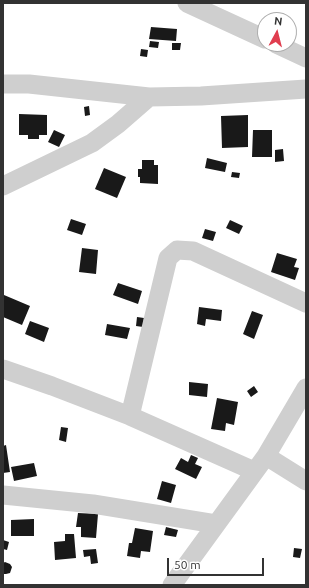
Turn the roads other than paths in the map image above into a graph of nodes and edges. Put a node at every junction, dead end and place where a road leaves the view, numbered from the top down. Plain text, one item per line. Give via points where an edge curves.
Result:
1 (187, 3) edge
2 (257, 35) edge
3 (293, 52) edge
4 (306, 58) edge
5 (3, 84) edge
6 (306, 89) edge
7 (149, 97) junction
8 (3, 186) edge
9 (306, 303) edge
10 (3, 369) edge
11 (306, 388) edge
12 (130, 416) junction
13 (266, 456) junction
14 (254, 472) junction
15 (306, 481) edge
16 (3, 495) edge
17 (216, 524) junction
18 (172, 585) edge

1 - 2 street
3 - 4 street
5 - 7 street
6 - 7 street
7 - 8 street via 92,143
9 - 12 street via 193,251 177,250 168,258
10 - 12 street
11 - 13 street
12 - 14 street
13 - 14 street
13 - 15 street
14 - 17 street
16 - 17 street via 93,504
17 - 18 street

